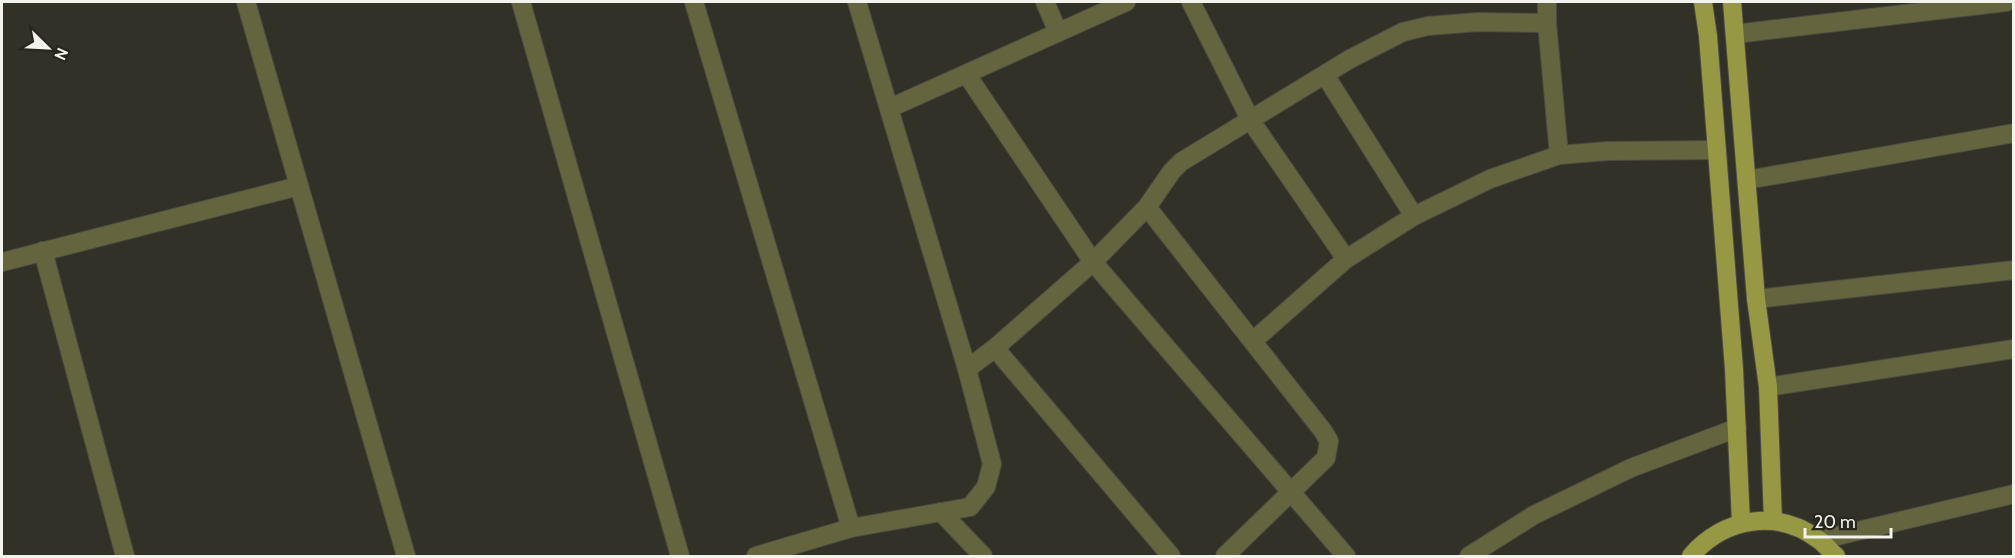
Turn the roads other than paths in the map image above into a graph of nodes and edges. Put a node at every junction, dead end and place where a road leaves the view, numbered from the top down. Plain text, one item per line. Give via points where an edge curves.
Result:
1 (246, 2) edge
2 (521, 2) edge
3 (694, 2) edge
4 (857, 2) edge
5 (1046, 2) edge
6 (1126, 2) edge
7 (1191, 2) edge
8 (1547, 2) edge
9 (1703, 2) edge
10 (1732, 2) edge
11 (2006, 2) edge
12 (1547, 23) junction
13 (1058, 32) junction
14 (1735, 34) junction
15 (967, 75) junction
16 (1325, 75) junction
17 (890, 108) junction
18 (1251, 121) junction
19 (2013, 133) edge
20 (1717, 150) junction
21 (1559, 154) junction
22 (1747, 180) junction
23 (299, 186) junction
24 (1147, 207) junction
25 (1414, 216) junction
26 (44, 251) junction
27 (1346, 259) junction
28 (2, 262) edge
29 (1093, 262) junction
30 (2013, 270) edge
31 (1756, 299) junction
32 (1253, 341) junction
33 (995, 348) junction
34 (2013, 349) edge
35 (967, 369) junction
36 (1768, 387) junction
37 (1737, 428) junction
38 (1291, 494) junction
39 (2013, 494) edge
40 (941, 512) junction
41 (1773, 520) junction
42 (1742, 523) junction
43 (851, 528) junction
44 (1820, 540) junction
45 (125, 556) edge
46 (406, 556) edge
47 (680, 556) edge
48 (756, 556) edge
49 (983, 556) edge
50 (1171, 556) edge
51 (1225, 556) edge
52 (1346, 556) edge
53 (1469, 556) edge
54 (1691, 556) edge
55 (1836, 556) edge

1 - 23 street
2 - 47 street
3 - 43 street
4 - 17 street
5 - 13 street
6 - 13 street
7 - 18 street
8 - 12 street
9 - 20 main road
10 - 14 main road
11 - 14 street
12 - 16 street via 1428,26 1403,32
12 - 21 street
13 - 15 street
14 - 22 main road
15 - 17 street
15 - 29 street
16 - 18 street
16 - 25 street
17 - 35 street
18 - 24 street via 1181,162
18 - 27 street
19 - 22 street
20 - 21 street
20 - 37 main road
21 - 25 street via 1490,179
22 - 31 main road
23 - 26 street
23 - 46 street
24 - 29 street
24 - 32 street
25 - 27 street
26 - 28 street
26 - 45 street
27 - 32 street
29 - 33 street
29 - 38 street
30 - 31 street
31 - 36 main road
32 - 38 street via 1329,441 1326,458
33 - 35 street
33 - 50 street
34 - 36 street
35 - 40 street via 992,464 986,487 970,507
36 - 41 main road
37 - 42 main road
37 - 53 street via 1631,468 1534,515
38 - 51 street
38 - 52 street
39 - 44 street
40 - 43 street
40 - 49 street
41 - 42 main road
41 - 44 main road via 1798,527
42 - 54 main road via 1720,531
43 - 48 street
44 - 55 main road

